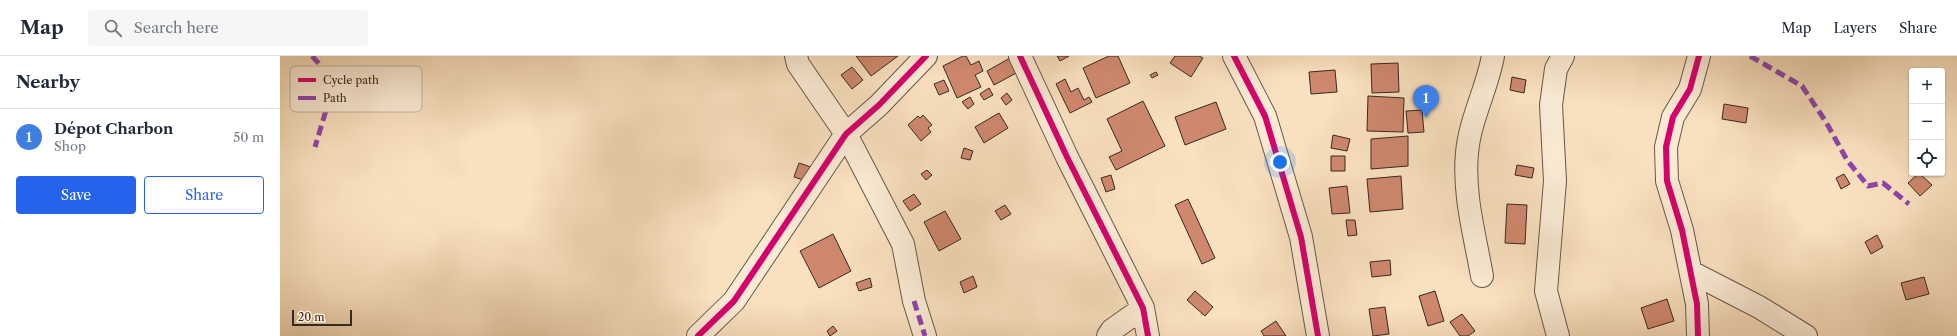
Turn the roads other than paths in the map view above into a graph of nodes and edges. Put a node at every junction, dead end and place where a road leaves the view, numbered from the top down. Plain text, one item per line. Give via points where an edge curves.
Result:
1 (796, 56) edge
2 (926, 56) edge
3 (1020, 56) edge
4 (1234, 56) edge
5 (1493, 56) edge
6 (1563, 56) edge
7 (1698, 56) edge
8 (846, 134) junction
9 (1691, 272) junction
10 (1482, 276) dead end
11 (1143, 308) junction
12 (698, 336) edge
13 (925, 336) edge
14 (1108, 336) edge
15 (1148, 336) edge
16 (1318, 336) edge
17 (1558, 336) edge
18 (1698, 336) edge
19 (1806, 336) edge

1 - 8 street via 798,64
2 - 8 street via 879,105
3 - 11 street via 1067,157
4 - 16 street via 1265,116 1301,237
5 - 10 street via 1489,77 1477,106 1467,152 1466,189
6 - 17 street via 1556,69 1551,104 1555,182 1546,292
7 - 9 street via 1690,89 1673,117 1666,146 1667,181 1682,230
8 - 12 street via 734,301
8 - 13 street via 903,244 914,300
9 - 18 street via 1697,304
9 - 19 street via 1759,307
11 - 14 street via 1112,330
11 - 15 street

